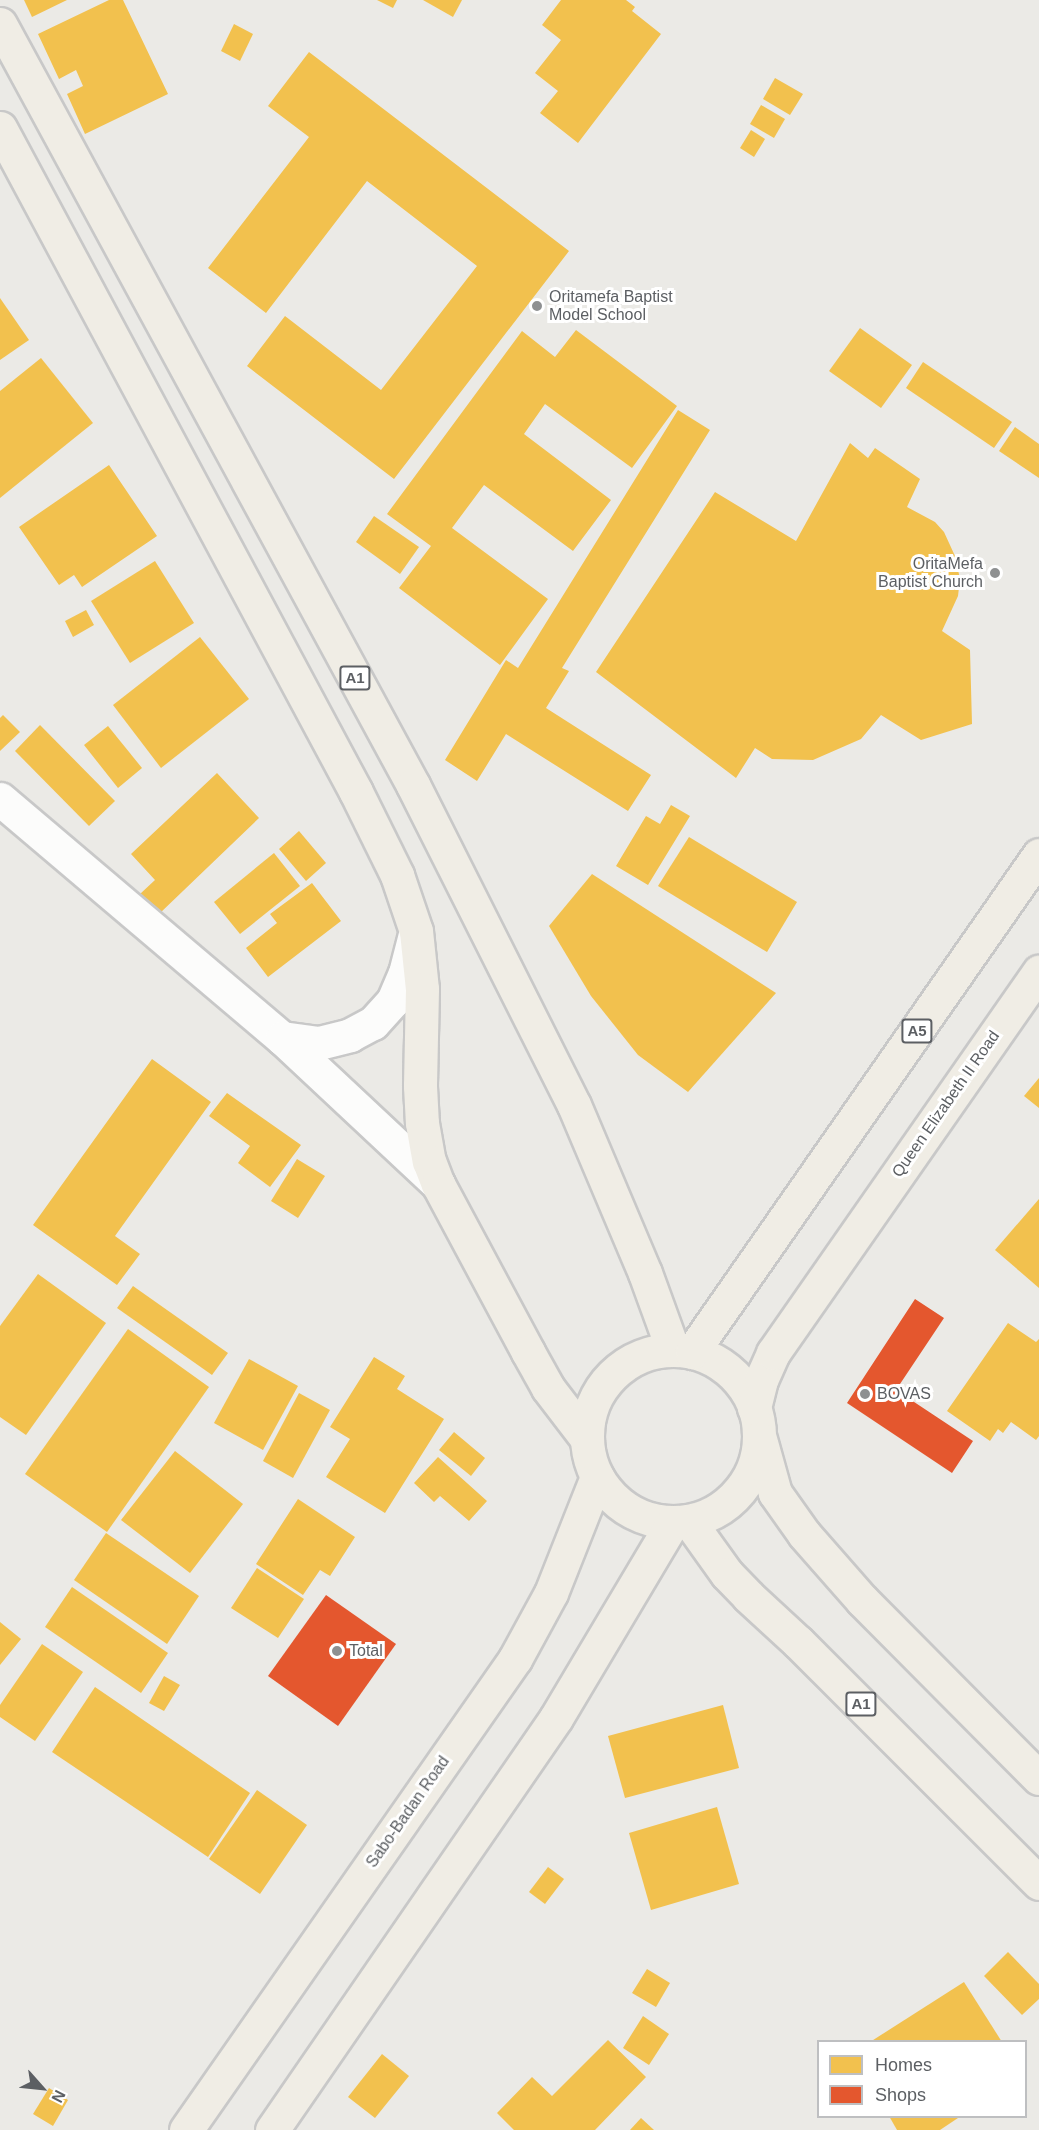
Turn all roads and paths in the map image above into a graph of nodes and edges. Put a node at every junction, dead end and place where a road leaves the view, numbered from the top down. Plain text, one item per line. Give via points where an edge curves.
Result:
1 (0, 24) edge
2 (0, 128) edge
3 (0, 799) edge
4 (1039, 855) edge
5 (416, 931) junction
6 (1039, 972) edge
7 (282, 1038) junction
8 (438, 1184) junction
9 (683, 1351) junction
10 (757, 1422) junction
11 (587, 1439) junction
12 (597, 1477) junction
13 (681, 1521) junction
14 (1039, 1778) edge
15 (1039, 1883) edge
16 (186, 2130) edge
17 (272, 2130) edge

1 - 9 highway, A1 via 413,785 574,1105 645,1273
2 - 5 highway via 356,792 397,875
3 - 7 street
4 - 9 highway, A5 via 795,1206
5 - 7 street via 393,1001 373,1023 350,1035 319,1043
5 - 8 highway via 423,989 422,1123
6 - 10 highway, Queen Elizabeth II Road via 773,1353 761,1380
7 - 8 street
8 - 11 highway via 548,1388
9 - 10 highway via 713,1359 730,1371 745,1388
9 - 11 highway via 654,1352 635,1359 612,1376 595,1400
10 - 13 highway via 754,1465 739,1491 717,1510
10 - 14 highway via 775,1493 804,1534 862,1600
11 - 12 highway
12 - 13 highway via 611,1496 629,1510 650,1520
12 - 16 highway, Sabo-Badan Road via 551,1593 515,1659
13 - 15 highway, A1 via 748,1596
13 - 17 highway via 556,1718

